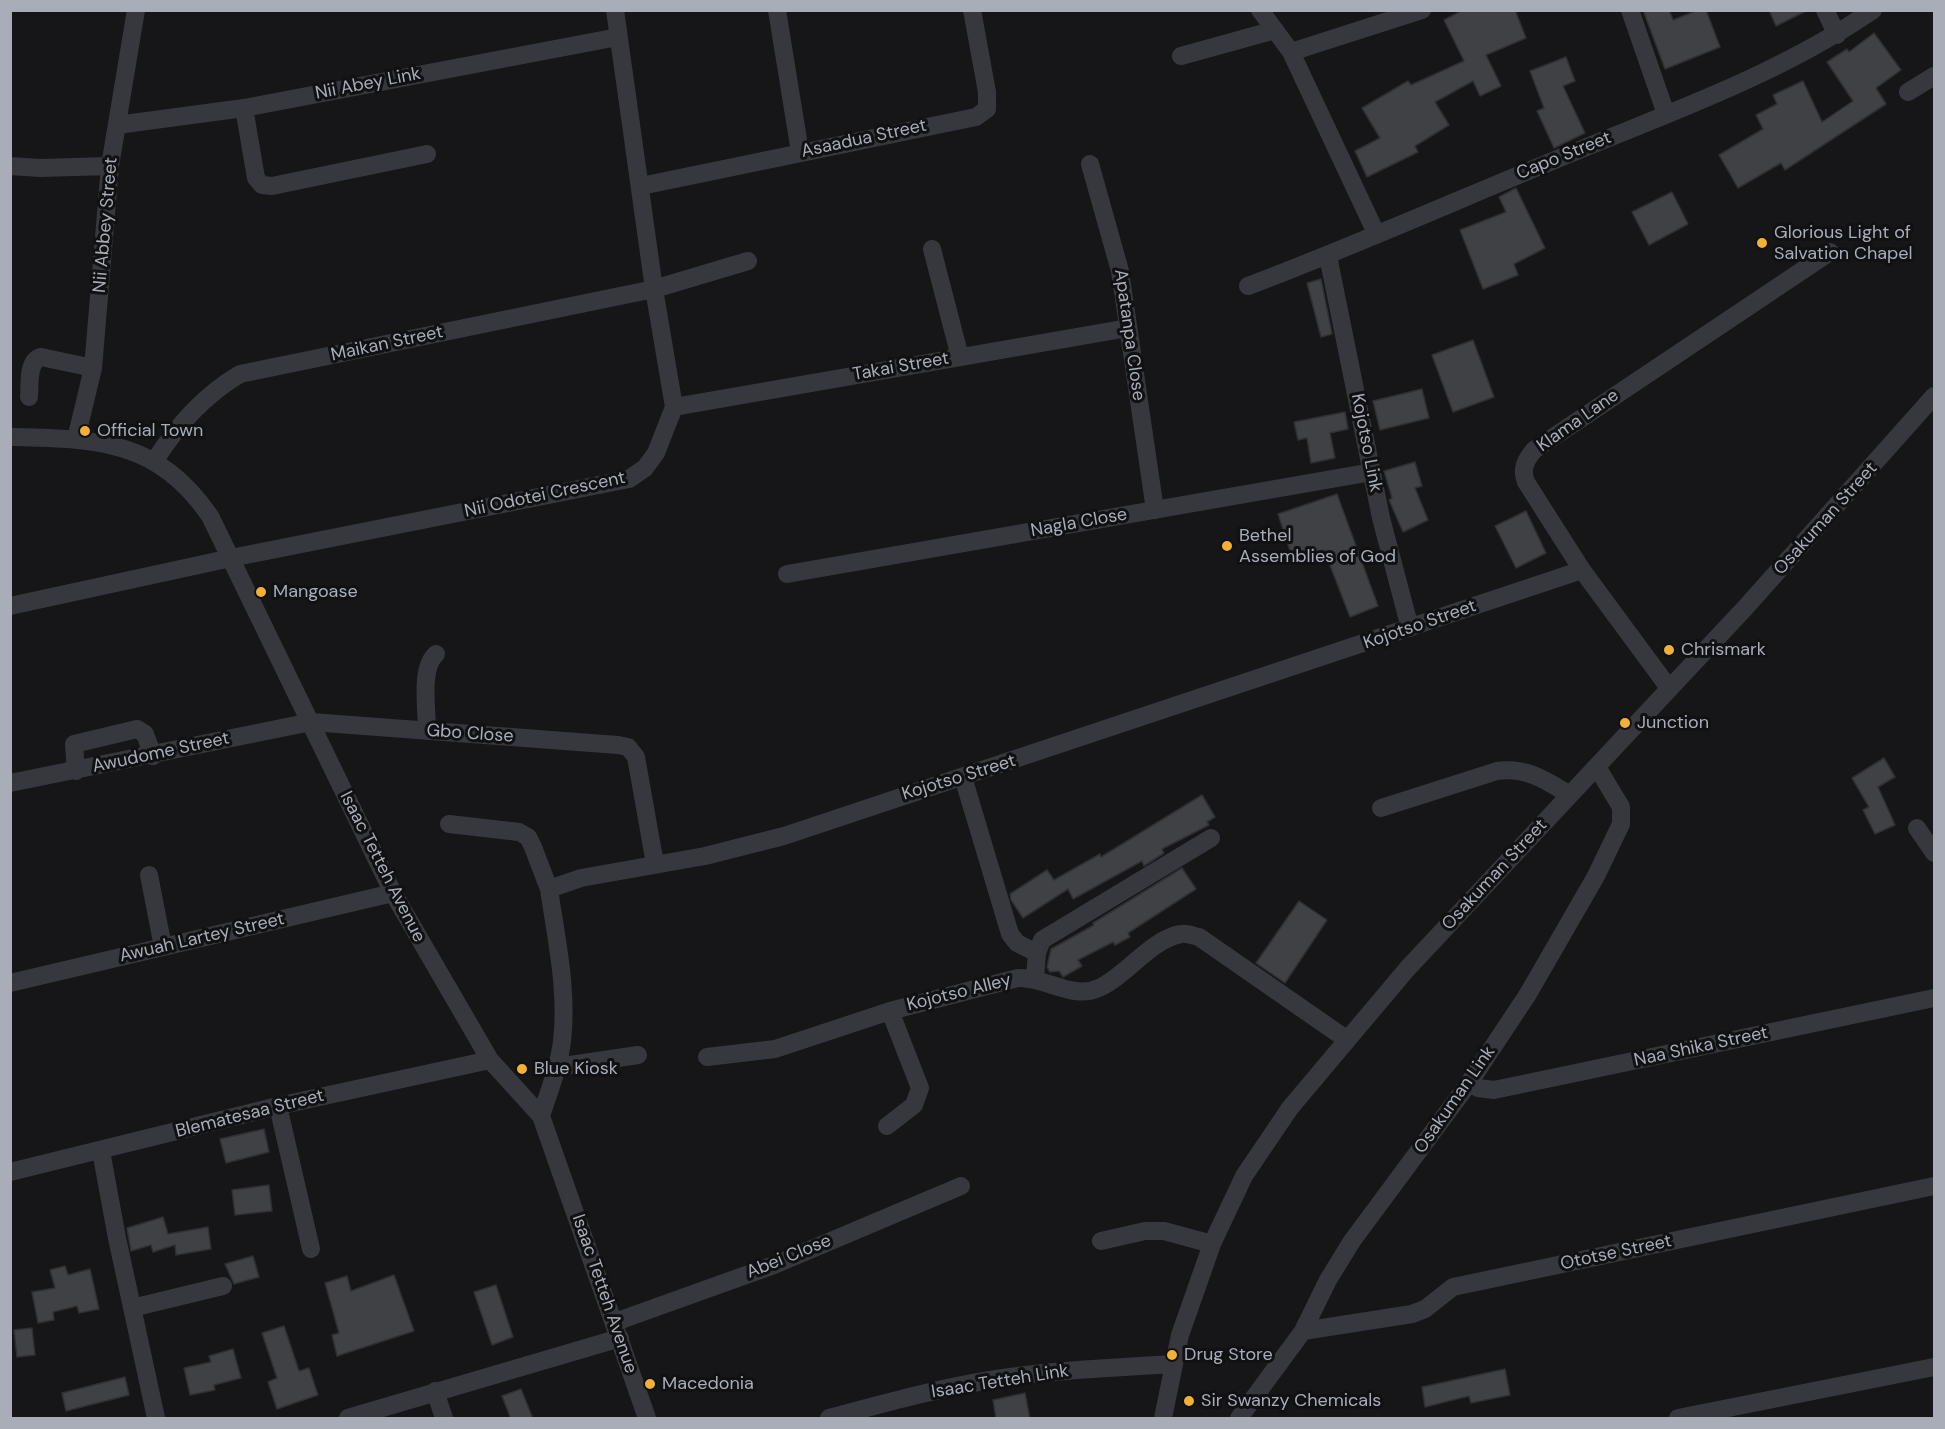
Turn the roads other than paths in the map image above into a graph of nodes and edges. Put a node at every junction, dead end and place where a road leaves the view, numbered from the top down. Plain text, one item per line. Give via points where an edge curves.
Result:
1 (136, 10) edge
2 (615, 10) edge
3 (777, 10) edge
4 (972, 10) edge
5 (1260, 10) edge
6 (1422, 10) edge
7 (1630, 10) edge
8 (1825, 10) edge
9 (1872, 10) edge
10 (1275, 30) junction
11 (1837, 35) junction
12 (618, 37) junction
13 (1291, 52) junction
14 (1181, 56) dead end
15 (1935, 76) edge
16 (1908, 92) dead end
17 (244, 108) junction
18 (1666, 114) junction
19 (117, 125) junction
20 (800, 152) junction
21 (427, 154) dead end
22 (1090, 164) dead end
23 (10, 165) edge
24 (110, 166) junction
25 (641, 186) junction
26 (1376, 233) junction
27 (932, 249) dead end
28 (1830, 252) dead end
29 (1328, 256) junction
30 (748, 261) dead end
31 (1248, 286) dead end
32 (654, 289) junction
33 (1128, 328) junction
34 (960, 357) junction
35 (93, 368) junction
36 (1935, 396) edge
37 (29, 397) dead end
38 (674, 406) junction
39 (10, 437) edge
40 (76, 439) junction
41 (155, 460) junction
42 (1372, 472) junction
43 (1155, 510) junction
44 (231, 558) junction
45 (1582, 570) junction
46 (787, 573) dead end
47 (10, 606) edge
48 (1410, 628) junction
49 (436, 654) dead end
50 (1669, 688) junction
51 (311, 722) junction
52 (427, 730) junction
53 (153, 756) junction
54 (1598, 766) junction
55 (76, 771) junction
56 (963, 777) junction
57 (10, 783) edge
58 (1570, 795) junction
59 (1382, 808) dead end
60 (449, 824) dead end
61 (1917, 828) dead end
62 (1211, 838) dead end
63 (1935, 853) edge
64 (656, 864) junction
65 (149, 875) dead end
66 (549, 889) junction
67 (393, 892) junction
68 (163, 947) junction
69 (1037, 953) junction
70 (1035, 978) junction
71 (10, 983) edge
72 (1935, 998) edge
73 (890, 1011) junction
74 (1346, 1039) junction
75 (638, 1055) dead end
76 (707, 1057) dead end
77 (490, 1060) junction
78 (557, 1067) junction
79 (1469, 1083) junction
80 (278, 1106) junction
81 (541, 1116) junction
82 (887, 1126) dead end
83 (101, 1151) junction
84 (10, 1172) edge
85 (961, 1186) dead end
86 (1935, 1186) edge
87 (1101, 1241) dead end
88 (1212, 1244) junction
89 (312, 1250) dead end
90 (223, 1286) dead end
91 (132, 1308) junction
92 (617, 1330) junction
93 (1304, 1331) junction
94 (1173, 1364) junction
95 (1935, 1367) edge
96 (435, 1391) junction
97 (156, 1419) edge
98 (348, 1419) edge
99 (444, 1419) edge
100 (647, 1419) edge
101 (829, 1419) edge
102 (1163, 1419) edge
103 (1239, 1419) edge
104 (1678, 1419) edge

1 - 19 street, Nii Abbey Street
2 - 12 street
3 - 20 street
4 - 20 street, Asaadua Street via 987,109 976,117
5 - 10 street
6 - 13 street
7 - 18 street
8 - 11 street
9 - 11 street, Capo Street
10 - 13 street
10 - 14 street
11 - 18 street, Capo Street via 1745,81
12 - 17 street, Nii Abey Link
12 - 25 street
13 - 26 street
15 - 16 street
17 - 19 street, Nii Abey Link
17 - 21 street via 256,178 262,185
18 - 26 street, Capo Street
19 - 24 street, Nii Abbey Street
20 - 25 street, Asaadua Street
22 - 33 street, Apatanpa Close via 1114,241
23 - 24 street
24 - 35 street, Nii Abbey Street
25 - 32 street
26 - 29 street, Capo Street
27 - 34 street
28 - 45 street, Klama Lane via 1526,459 1522,472 1526,482
29 - 31 street, Capo Street
29 - 42 street, Kojotso Link
30 - 32 street, Maikan Street
32 - 38 street
32 - 41 street, Maikan Street via 240,375 196,406
33 - 34 street, Takai Street
33 - 43 street, Apatanpa Close
34 - 38 street, Takai Street
35 - 37 street via 35,359
35 - 40 street, Nii Abbey Street
36 - 50 street, Osakuman Street
38 - 44 street, Nii Odotei Crescent via 656,453 645,468 629,479
39 - 40 street, Isaac Tetteh Avenue
40 - 41 street, Isaac Tetteh Avenue
41 - 44 street, Isaac Tetteh Avenue via 195,494
42 - 43 street, Nagla Close
42 - 48 street, Kojotso Link
43 - 46 street, Nagla Close
44 - 47 street, Nii Odotei Crescent
44 - 51 street, Isaac Tetteh Avenue
45 - 48 street, Kojotso Street
45 - 50 street, Klama Lane
48 - 56 street, Kojotso Street
49 - 52 street via 426,669
50 - 54 street, Osakuman Street
51 - 52 street, Gbo Close
51 - 53 street, Awudome Street
51 - 67 street, Isaac Tetteh Avenue
52 - 64 street, Gbo Close via 628,747 636,757
53 - 55 street, Awudome Street
53 - 55 street via 145,734 137,729 74,744
54 - 58 street, Osakuman Street
54 - 79 street, Osakuman Link via 1621,807 1620,824 1596,876 1528,994
55 - 57 street, Awudome Street
56 - 64 street, Kojotso Street via 783,836
56 - 69 street via 1010,934 1017,943
58 - 59 street via 1533,773 1515,769 1497,771
58 - 74 street, Osakuman Street
60 - 66 street via 519,832 528,837
61 - 63 street
62 - 69 street via 1056,930 1042,940
64 - 66 street, Kojotso Street via 581,878
65 - 68 street
66 - 78 street via 563,995
67 - 68 street, Awuah Lartey Street
67 - 77 street, Isaac Tetteh Avenue
68 - 71 street, Awuah Lartey Street
69 - 70 street
70 - 73 street, Kojotso Alley via 989,984
70 - 74 street, Kojotso Alley via 1086,993 1102,987 1160,943 1181,934 1199,937
72 - 79 street, Naa Shika Street via 1494,1090
73 - 76 street, Kojotso Alley via 775,1049
73 - 82 street via 920,1088 914,1106
74 - 88 street, Osakuman Street via 1266,1142 1244,1176
75 - 78 street
77 - 80 street, Blematesaa Street
77 - 81 street, Isaac Tetteh Avenue
78 - 81 street
79 - 93 street, Osakuman Link via 1352,1240
80 - 83 street, Blematesaa Street
80 - 89 street
81 - 92 street, Isaac Tetteh Avenue
83 - 84 street, Blematesaa Street
83 - 91 street
85 - 92 street, Abei Close
86 - 93 street, Ototse Street via 1453,1287 1413,1314
87 - 88 street via 1145,1230
88 - 94 street, Osakuman Street
90 - 91 street
91 - 97 street
92 - 96 street, Abei Close
92 - 100 street, Isaac Tetteh Avenue
93 - 103 street, Osakuman Link
94 - 101 street, Isaac Tetteh Link via 991,1380 902,1398
94 - 102 street, Osakuman Street
95 - 104 street
96 - 98 street, Abei Close
96 - 99 street

